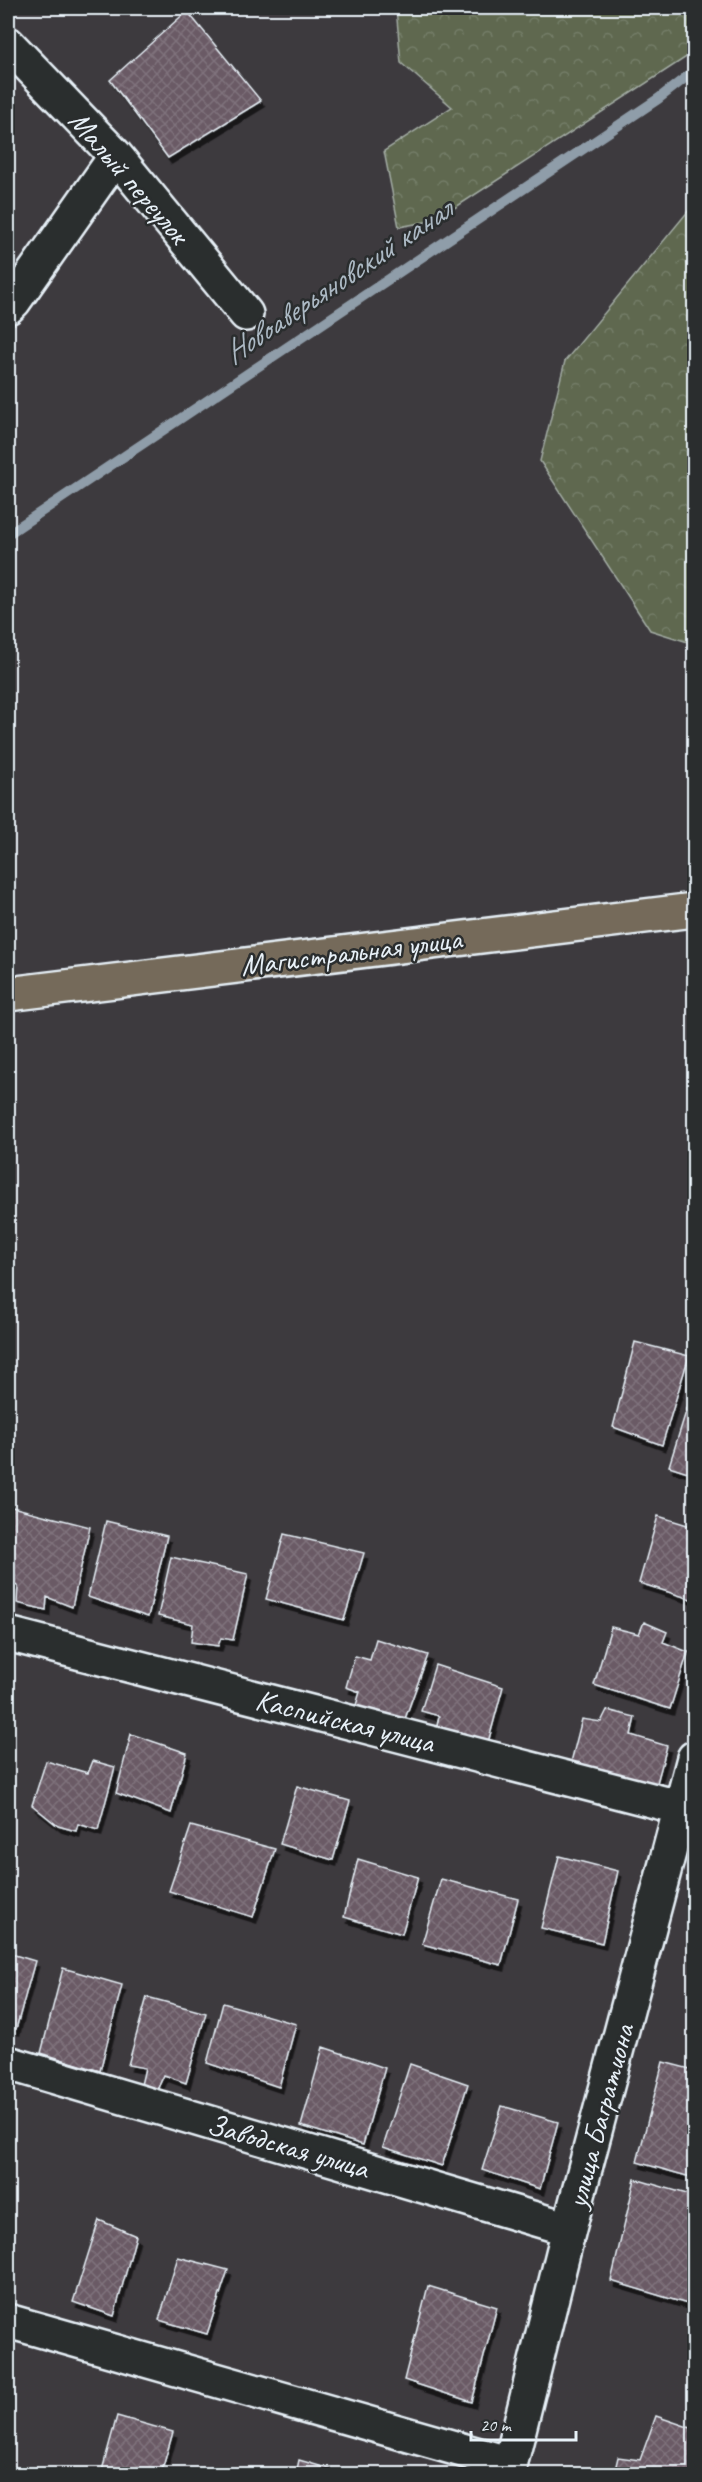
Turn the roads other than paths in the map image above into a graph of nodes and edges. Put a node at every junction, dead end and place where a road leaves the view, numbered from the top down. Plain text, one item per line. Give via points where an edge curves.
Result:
1 (8, 44) edge
2 (116, 156) junction
3 (8, 307) edge
4 (246, 314) dead end
5 (694, 910) edge
6 (8, 994) edge
7 (8, 1634) edge
8 (690, 1787) edge
9 (8, 2063) edge
10 (569, 2229) junction
11 (8, 2321) edge
12 (510, 2469) edge

1 - 2 street, Малый переулок
2 - 3 street
2 - 4 street, Малый переулок
5 - 6 main road, Магистральная улица
7 - 8 street, Каспийская улица
8 - 10 street, улица Багратиона
9 - 10 street, Заводская улица
10 - 12 street, улица Багратиона
11 - 12 street

